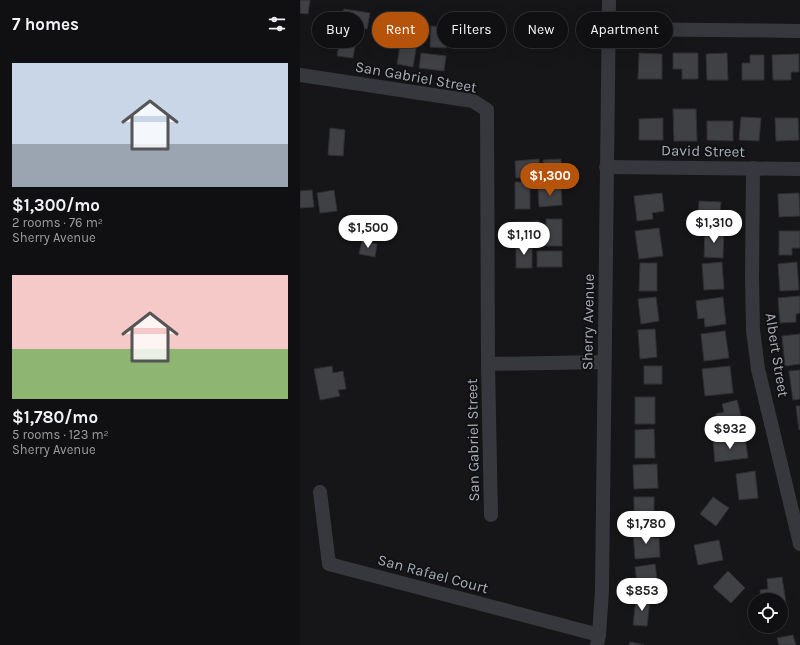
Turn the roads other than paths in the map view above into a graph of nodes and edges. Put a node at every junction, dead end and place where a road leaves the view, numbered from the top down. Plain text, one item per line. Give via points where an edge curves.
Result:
1 (608, 0) edge
2 (608, 12) edge
3 (673, 30) edge
4 (800, 31) edge
5 (609, 48) edge
6 (300, 75) edge
7 (606, 167) junction
8 (753, 168) junction
9 (800, 168) edge
10 (604, 362) junction
11 (488, 364) junction
12 (320, 492) dead end
13 (491, 515) dead end
14 (800, 544) edge
15 (598, 640) edge

1 - 2 street, Sherry Avenue
3 - 4 street
5 - 7 street, Sherry Avenue
6 - 11 street, San Gabriel Street via 473,101 487,110
7 - 8 street, David Street
7 - 10 street, Sherry Avenue
8 - 9 street, David Street
8 - 14 street, Albert Street via 753,330 758,369
10 - 11 street, San Gabriel Street
10 - 15 street, Sherry Avenue via 602,590
11 - 13 street, San Gabriel Street
12 - 15 street, San Rafael Court via 329,564

